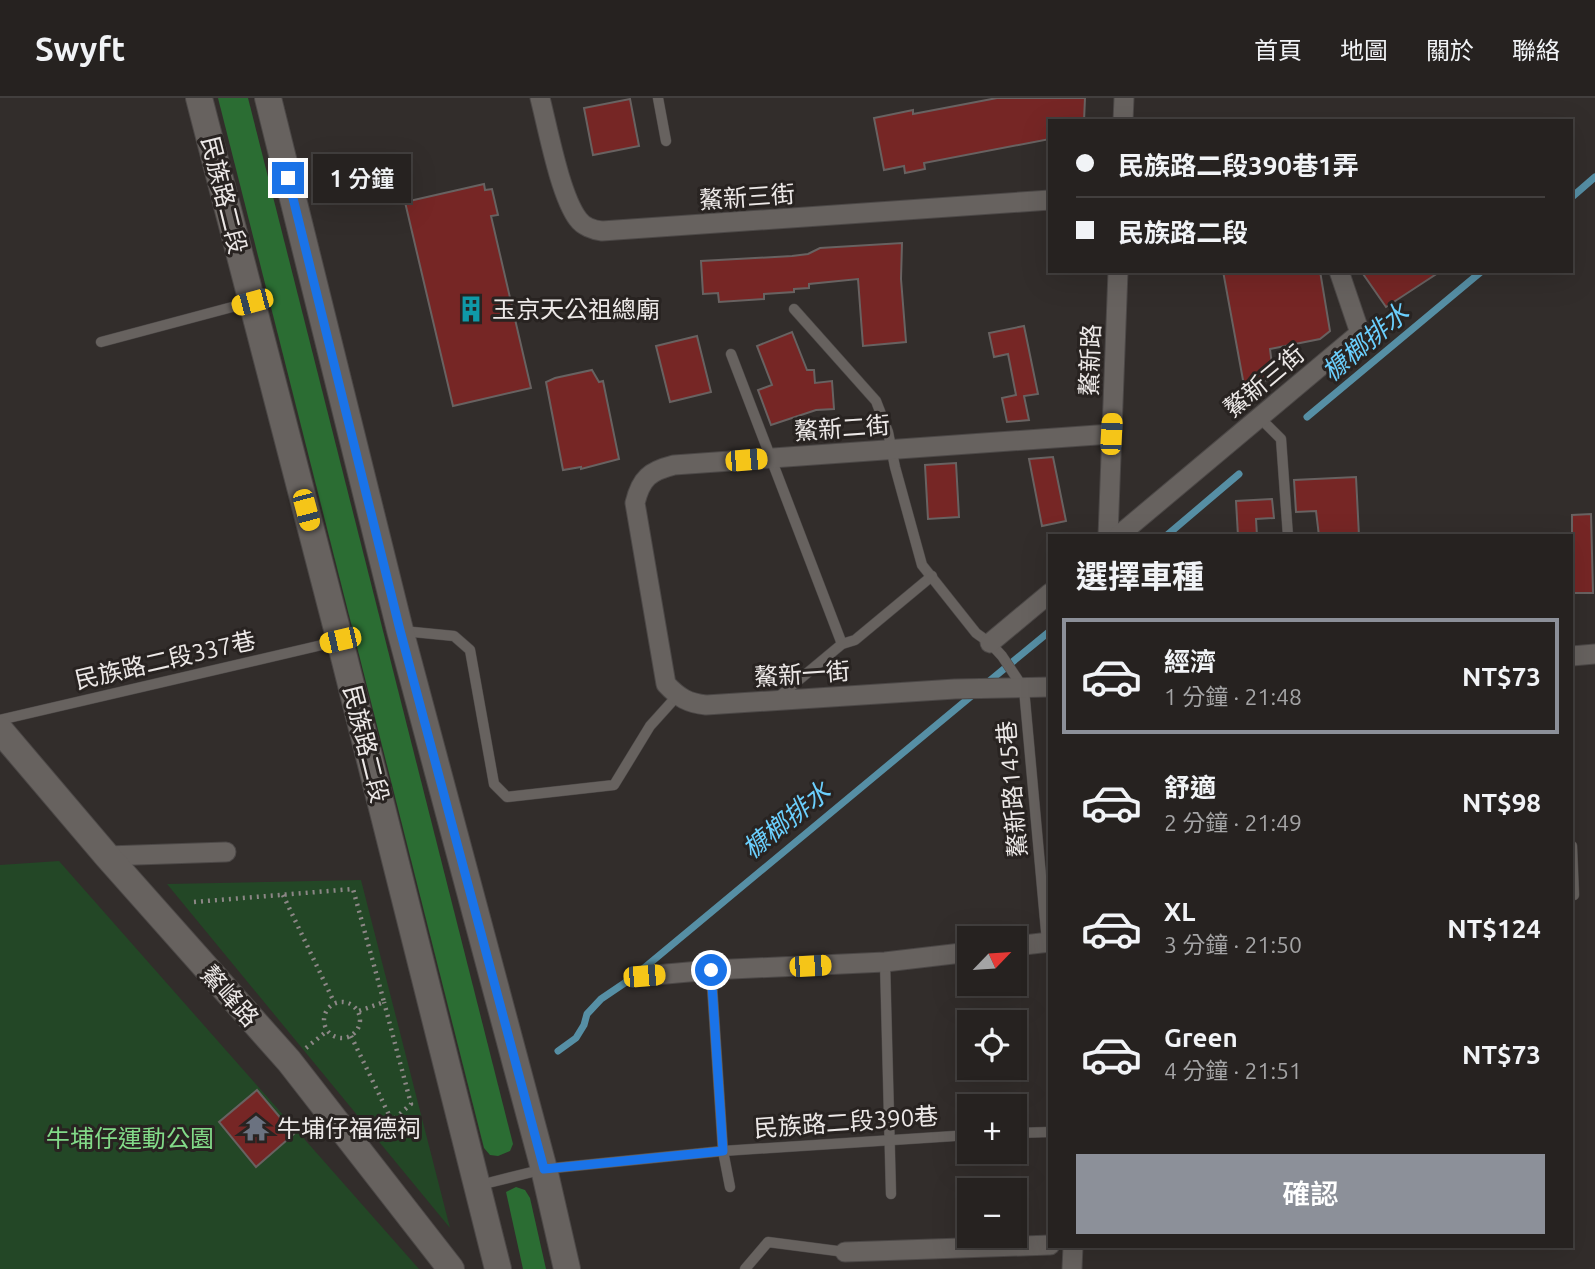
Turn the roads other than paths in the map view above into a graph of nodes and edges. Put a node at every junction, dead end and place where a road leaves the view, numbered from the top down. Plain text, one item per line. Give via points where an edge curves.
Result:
1 (199, 98) edge
2 (268, 98) edge
3 (540, 98) edge
4 (658, 98) edge
5 (1124, 98) edge
6 (1123, 119) edge
7 (666, 141) dead end
8 (1048, 200) edge
9 (1118, 273) edge
10 (1340, 273) edge
11 (252, 302) junction
12 (794, 309) dead end
13 (101, 342) dead end
14 (731, 354) dead end
15 (1259, 417) junction
16 (1111, 434) junction
17 (892, 449) junction
18 (770, 458) junction
19 (1108, 534) edge
20 (1120, 534) edge
21 (1288, 534) edge
22 (932, 576) junction
23 (1048, 595) edge
24 (400, 630) junction
25 (340, 640) junction
26 (842, 644) junction
27 (996, 650) junction
28 (1595, 654) edge
29 (1573, 656) edge
30 (1015, 684) junction
31 (1048, 687) edge
32 (677, 696) junction
33 (773, 701) junction
34 (0, 720) edge
35 (0, 730) edge
36 (226, 852) dead end
37 (107, 856) junction
38 (1573, 870) edge
39 (1574, 895) dead end
40 (1048, 934) edge
41 (1048, 942) edge
42 (1027, 945) edge
43 (957, 954) edge
44 (885, 962) junction
45 (711, 970) junction
46 (644, 976) dead end
47 (1048, 1132) edge
48 (1027, 1133) edge
49 (957, 1136) edge
50 (889, 1139) junction
51 (723, 1151) junction
52 (544, 1169) junction
53 (476, 1186) junction
54 (730, 1187) dead end
55 (891, 1194) dead end
56 (1048, 1245) edge
57 (1073, 1248) edge
58 (845, 1252) joint
59 (451, 1269) edge
60 (498, 1269) edge
61 (567, 1269) edge
62 (745, 1269) edge
63 (1072, 1269) edge

1 - 11 street, 民族路二段
2 - 24 street
3 - 8 street, 鰲新三街 via 568,202 580,221 594,230
4 - 7 lane
5 - 6 street
9 - 16 street, 鰲新路
10 - 15 street, 鰲新三街 via 1360,333
11 - 13 lane
11 - 25 street, 民族路二段
12 - 17 lane via 876,401
14 - 18 lane
15 - 20 street, 鰲新三街
15 - 21 lane via 1281,439
16 - 17 street, 鰲新二街
16 - 19 street, 鰲新路
17 - 18 street, 鰲新二街
17 - 22 lane via 922,565
18 - 26 lane
18 - 32 street, 鰲新二街 via 674,465 657,469 639,488 635,503 666,684
22 - 26 lane via 855,640
22 - 27 lane via 976,633
23 - 27 street
24 - 32 lane via 454,636 470,650 494,784 508,797 614,785 650,726
24 - 52 street
25 - 34 lane, 民族路二段337巷
25 - 53 street, 民族路二段
26 - 33 lane
27 - 30 lane
28 - 29 street
30 - 31 street, 鰲新一街
30 - 33 street, 鰲新一街
30 - 40 lane, 鰲新路145巷
32 - 33 street, 鰲新一街 via 706,705
35 - 37 street, 鰲峰路
36 - 37 street
37 - 59 street, 鰲峰路 via 289,1061
38 - 39 lane
41 - 42 street
43 - 44 street
44 - 45 street
44 - 50 lane
45 - 46 street
45 - 51 lane
47 - 48 lane
49 - 50 lane, 民族路二段390巷
50 - 51 lane, 民族路二段390巷
50 - 55 lane
51 - 52 lane, 民族路二段390巷
51 - 54 lane
52 - 53 lane, 民族路二段390巷
52 - 61 street
53 - 60 street, 民族路二段
56 - 58 street
57 - 63 street
58 - 62 lane via 768,1242

